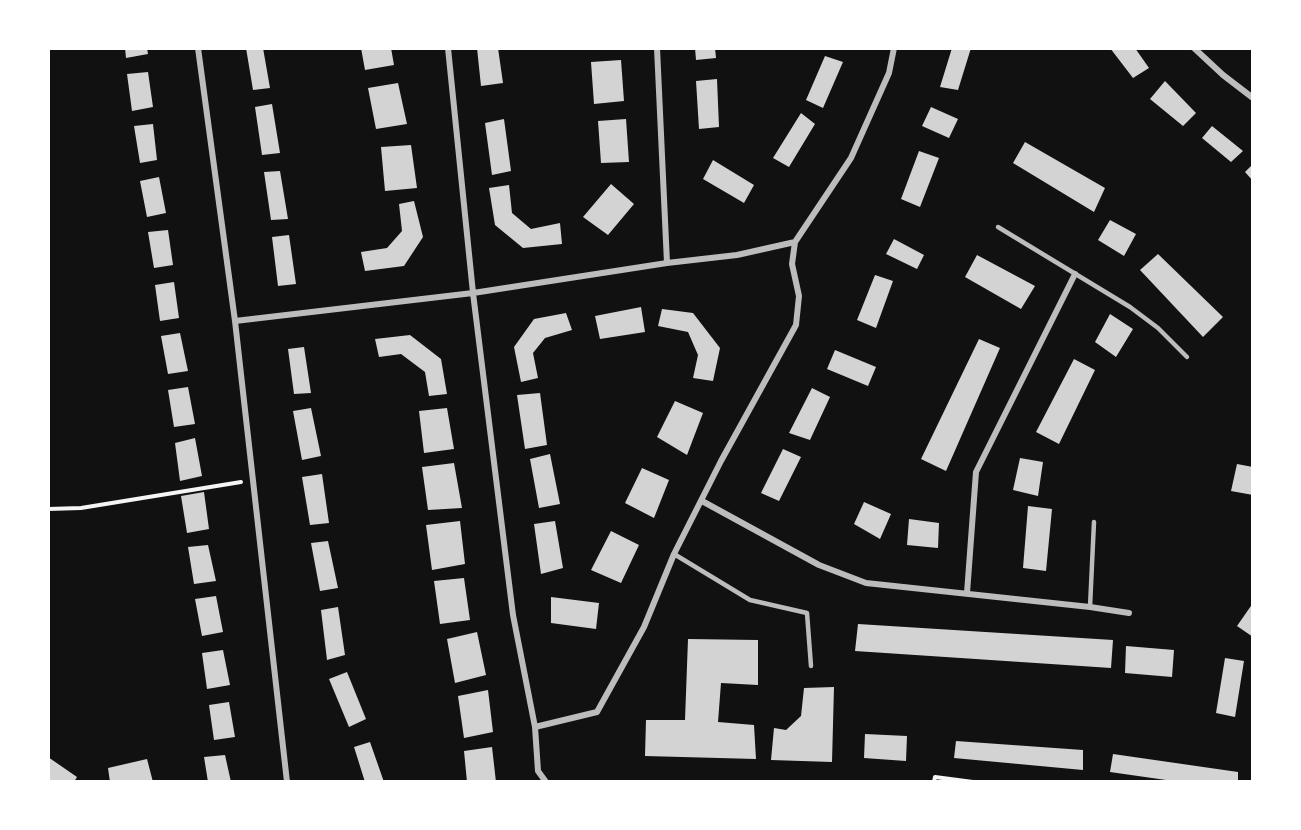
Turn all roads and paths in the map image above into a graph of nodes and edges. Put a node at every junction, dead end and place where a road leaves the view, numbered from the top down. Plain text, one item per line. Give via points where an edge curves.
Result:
1 (198, 48) edge
2 (448, 48) edge
3 (657, 48) edge
4 (894, 48) edge
5 (1194, 48) edge
6 (1253, 98) edge
7 (998, 226) dead end
8 (795, 242) junction
9 (667, 263) junction
10 (1075, 274) junction
11 (473, 293) junction
12 (235, 321) junction
13 (1187, 357) dead end
14 (253, 480) junction
15 (702, 501) junction
16 (49, 508) edge
17 (1094, 522) dead end
18 (674, 554) junction
19 (967, 593) junction
20 (1090, 607) junction
21 (1129, 613) dead end
22 (811, 666) dead end
23 (535, 727) junction
24 (287, 782) edge
25 (546, 782) edge
26 (934, 782) edge
27 (973, 782) edge

1 - 12 street
2 - 11 street
3 - 9 street
4 - 8 street via 889,73 850,158
5 - 6 street
7 - 10 lane
8 - 9 street via 737,255
8 - 15 street via 792,264 799,296 796,325
9 - 11 street
10 - 13 lane via 1130,307
10 - 19 street via 976,472
11 - 12 street
11 - 23 street via 513,615
12 - 14 street
14 - 16 path via 81,508
14 - 24 street
15 - 18 street
15 - 19 street via 819,565 866,583
17 - 20 lane
18 - 22 lane via 750,600 807,613
18 - 23 street via 644,627 597,712
19 - 20 street
20 - 21 street
23 - 25 street via 538,771
26 - 27 path via 935,777

